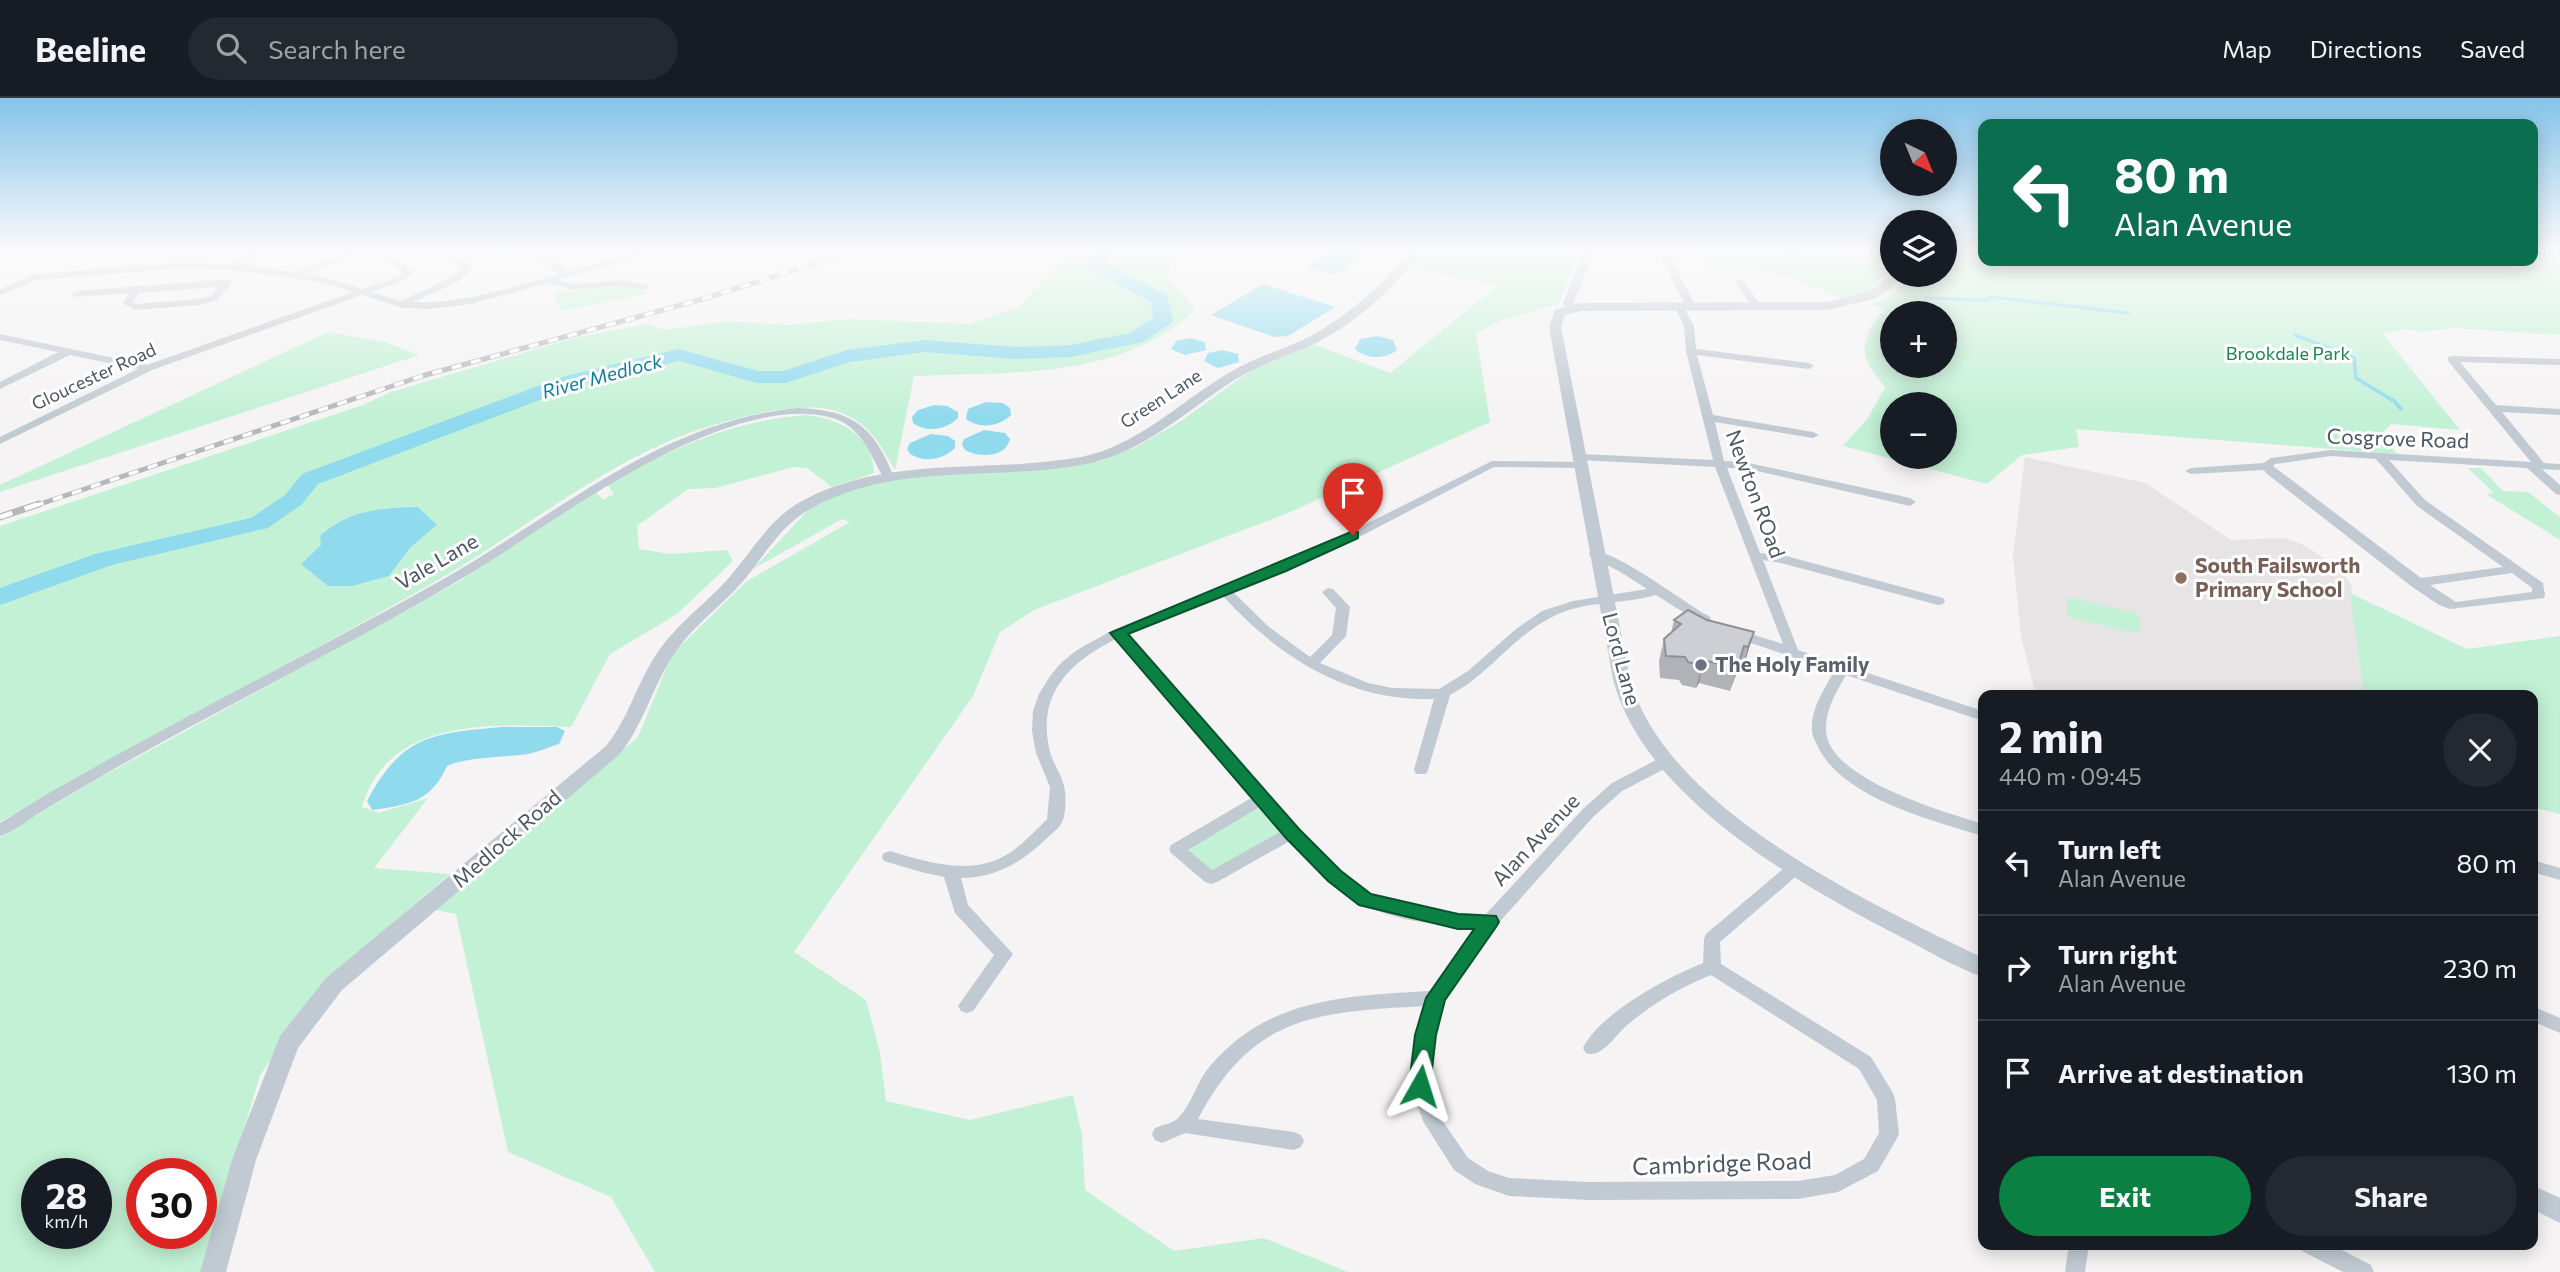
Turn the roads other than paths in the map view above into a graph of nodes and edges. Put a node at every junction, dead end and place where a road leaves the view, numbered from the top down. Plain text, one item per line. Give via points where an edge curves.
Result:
1 (1684, 306) edge
2 (323, 307) edge
3 (1357, 307) edge
4 (1640, 307) edge
5 (1572, 308) joint
6 (0, 337) edge
7 (69, 351) junction
8 (1691, 351) junction
9 (2560, 362) edge
10 (1809, 366) dead end
11 (148, 368) junction
12 (0, 386) edge
13 (2491, 408) junction
14 (2560, 412) edge
15 (1708, 418) junction
16 (1813, 435) dead end
17 (0, 441) edge
18 (2379, 456) junction
19 (1582, 461) junction
20 (1718, 462) junction
21 (2535, 465) junction
22 (2267, 466) junction
23 (2560, 467) edge
24 (2191, 471) dead end
25 (887, 475) junction
26 (2560, 491) edge
27 (1910, 502) dead end
28 (1595, 554) junction
29 (1758, 556) junction
30 (2515, 569) junction
31 (2416, 583) junction
32 (1225, 590) junction
33 (1655, 591) junction
34 (1328, 592) dead end
35 (1605, 601) junction
36 (1938, 601) dead end
37 (1118, 633) junction
38 (1793, 653) junction
39 (1310, 664) junction
40 (1842, 670) junction
41 (1443, 693) junction
42 (1978, 714) edge
43 (1667, 761) junction
44 (1421, 771) dead end
45 (1263, 798) junction
46 (1978, 828) edge
47 (0, 830) edge
48 (1292, 833) junction
49 (890, 857) dead end
50 (2538, 868) edge
51 (1795, 869) junction
52 (951, 871) junction
53 (2560, 874) edge
54 (1490, 922) junction
55 (1978, 966) edge
56 (1712, 967) junction
57 (1436, 998) junction
58 (967, 1006) dead end
59 (2538, 1016) edge
60 (2560, 1026) edge
61 (1592, 1048) dead end
62 (1185, 1125) junction
63 (1162, 1134) dead end
64 (1294, 1141) dead end
65 (2538, 1199) edge
66 (2560, 1211) edge
67 (2079, 1250) edge
68 (2317, 1250) edge
69 (2338, 1265) edge
70 (213, 1272) edge
71 (2075, 1272) edge
72 (2364, 1272) edge

1 - 8 street, Newton ROad
2 - 11 street, Gloucester Road
3 - 25 street, Green Lane via 1326,333 1251,366 1111,452 1070,463
4 - 5 street
5 - 19 street, Lord Lane via 1559,313 1555,327
6 - 7 street
7 - 11 street
7 - 12 street
8 - 10 street
8 - 15 street, Newton ROad
9 - 13 street via 2463,357 2452,362
11 - 17 street, Gloucester Road
13 - 14 street
13 - 21 street
15 - 16 street
15 - 20 street, Newton ROad
18 - 21 street, Cosgrove Road
18 - 22 street, Cosgrove Road via 2331,453 2271,461
18 - 30 street via 2421,503
19 - 20 street
19 - 28 street, Lord Lane
19 - 32 street via 1492,464 1332,546
20 - 27 street
20 - 29 street, Newton ROad
21 - 23 street, Cosgrove Road
21 - 26 street
22 - 24 street, Cosgrove Road
22 - 31 street
25 - 47 street, Vale Lane via 872,442 855,423 817,412 751,419 677,444 633,465 449,581
25 - 70 street, Medlock Road via 822,497 772,530 741,575 668,649 625,736 613,750 334,984 288,1043 244,1160
28 - 33 street via 1619,563
28 - 35 street, Lord Lane
29 - 36 street
29 - 38 street, Newton ROad
30 - 31 street
30 - 31 street via 2538,586 2539,595 2455,606
32 - 37 street
32 - 39 street via 1241,609
33 - 35 street
33 - 38 street via 1721,628
34 - 39 street via 1343,607 1339,636
35 - 41 street via 1567,605 1544,615 1469,678
35 - 43 street, Lord Lane via 1630,705
37 - 45 street
37 - 52 street via 1068,663 1049,684 1042,703 1038,723 1043,755 1058,786 1055,821 1014,858 969,873
38 - 40 street
39 - 41 street via 1354,686 1396,695
40 - 42 street
40 - 46 street via 1820,710 1820,740 1838,765 1891,799
41 - 44 street
43 - 51 street, Lord Lane via 1706,800
43 - 54 street, Alan Avenue via 1617,787 1588,813
45 - 48 street
45 - 48 street via 1178,849 1211,878
48 - 54 street via 1334,876 1366,900 1458,921
49 - 52 street via 922,868
50 - 53 street
51 - 55 street, Lord Lane via 1855,905
51 - 56 street via 1712,939
52 - 58 street via 961,908 1004,954
54 - 57 street, Cambridge Road
56 - 57 street, Cambridge Road via 1866,1063 1886,1099 1888,1134 1871,1165 1838,1183 1784,1191 1588,1191 1509,1187 1482,1178 1454,1154 1432,1121 1420,1086 1425,1035
56 - 61 street via 1649,996 1614,1023
57 - 62 street via 1322,1006 1290,1014 1235,1049
59 - 60 street
62 - 63 street
62 - 64 street
65 - 66 street
67 - 71 street
68 - 69 street
69 - 72 street

